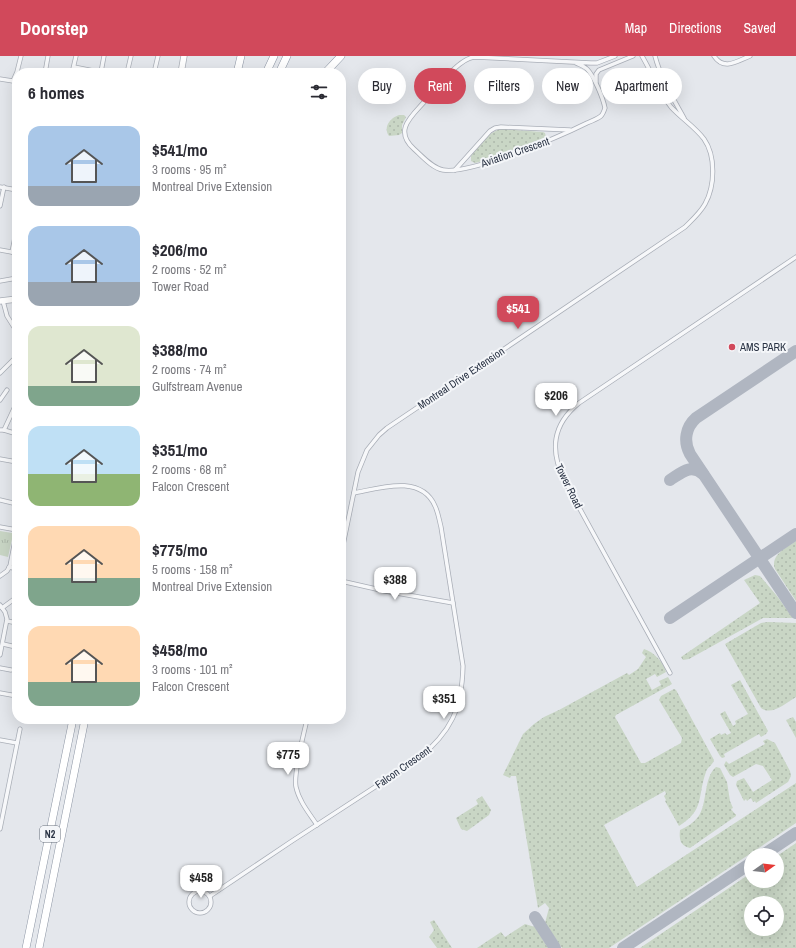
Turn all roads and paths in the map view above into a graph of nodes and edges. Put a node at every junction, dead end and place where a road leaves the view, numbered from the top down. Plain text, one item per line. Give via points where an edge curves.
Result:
1 (21, 56) edge
2 (48, 56) edge
3 (76, 56) edge
4 (104, 56) edge
5 (131, 56) edge
6 (158, 56) edge
7 (184, 56) edge
8 (241, 56) edge
9 (274, 56) edge
10 (287, 56) edge
11 (340, 56) edge
12 (615, 56) edge
13 (633, 56) edge
14 (643, 56) edge
15 (647, 56) edge
16 (655, 56) edge
17 (714, 56) edge
18 (750, 56) edge
19 (576, 63) junction
20 (18, 68) edge
21 (46, 68) edge
22 (74, 68) edge
23 (103, 68) edge
24 (129, 68) edge
25 (155, 68) edge
26 (182, 68) edge
27 (238, 68) edge
28 (268, 68) edge
29 (281, 68) edge
30 (329, 68) edge
31 (0, 79) edge
32 (12, 81) edge
33 (597, 87) junction
34 (685, 120) junction
35 (573, 130) junction
36 (454, 170) junction
37 (2, 187) edge
38 (12, 189) edge
39 (0, 206) edge
40 (0, 250) edge
41 (12, 252) edge
42 (796, 257) edge
43 (12, 279) edge
44 (0, 281) edge
45 (12, 300) edge
46 (2, 301) edge
47 (12, 324) edge
48 (12, 361) edge
49 (0, 373) edge
50 (7, 390) dead end
51 (0, 400) edge
52 (12, 411) edge
53 (2, 430) edge
54 (12, 433) edge
55 (0, 459) edge
56 (12, 461) edge
57 (354, 493) junction
58 (0, 500) edge
59 (12, 503) edge
60 (0, 527) edge
61 (12, 529) edge
62 (346, 531) edge
63 (12, 556) edge
64 (9, 567) junction
65 (12, 568) edge
66 (0, 576) edge
67 (346, 582) edge
68 (12, 600) edge
69 (453, 603) junction
70 (1, 607) edge
71 (7, 621) junction
72 (12, 622) edge
73 (3, 644) junction
74 (12, 646) edge
75 (0, 655) edge
76 (0, 668) edge
77 (11, 670) dead end
78 (670, 673) dead end
79 (0, 693) edge
80 (12, 695) edge
81 (72, 724) edge
82 (84, 724) edge
83 (306, 724) edge
84 (20, 729) dead end
85 (0, 740) edge
86 (17, 743) junction
87 (317, 825) junction
88 (0, 829) edge
89 (210, 896) junction
90 (26, 948) edge
91 (39, 948) edge

1 - 20 street
2 - 21 street
3 - 22 street
4 - 23 street
5 - 24 street
6 - 25 street
7 - 26 main road
8 - 27 highway
9 - 28 highway
10 - 29 highway
11 - 30 highway
12 - 19 street, Aviation Crescent via 595,63
13 - 33 street via 597,71
14 - 15 street
14 - 34 street, Montreal Drive Extension via 667,100
16 - 34 street, Montreal Drive Extension via 668,91
17 - 18 street via 719,62 727,64
19 - 33 street, Aviation Crescent via 590,72
19 - 36 street, Aviation Crescent via 474,57 460,65 408,120 405,131 411,147 433,166 443,170
31 - 32 street
33 - 35 street, Aviation Crescent via 604,104 602,114
34 - 57 street, Montreal Drive Extension via 704,140 711,155 711,183 707,198 697,215 668,239 387,428 367,450 360,466
35 - 36 street, Aviation Crescent via 492,161
35 - 36 street, Aviation Crescent via 495,128
37 - 38 street
37 - 39 street
40 - 41 street
42 - 78 street, Tower Road via 579,403 564,418 557,434 555,451 564,480
43 - 44 street
45 - 46 main road
46 - 47 street
48 - 49 street
50 - 51 street
52 - 53 street
53 - 54 street
55 - 56 street
57 - 62 street, Montreal Drive Extension
57 - 69 street, Falcon Crescent via 404,485 417,488 430,497 438,512
58 - 59 street
60 - 61 street
63 - 64 street
64 - 65 street
64 - 66 street
67 - 69 street
68 - 70 street
69 - 87 street, Falcon Crescent via 463,678 458,707 446,732 418,758
70 - 71 street
71 - 72 street
71 - 73 street
73 - 74 street
73 - 75 street
76 - 77 street
79 - 80 street
81 - 90 highway, N2
82 - 91 highway, N2
83 - 87 street via 296,785 304,806
84 - 86 street
85 - 86 street
86 - 88 street
87 - 89 street, Falcon Crescent
89 - 89 street via 212,903 206,912 199,914 190,907 190,899 194,893 204,892

